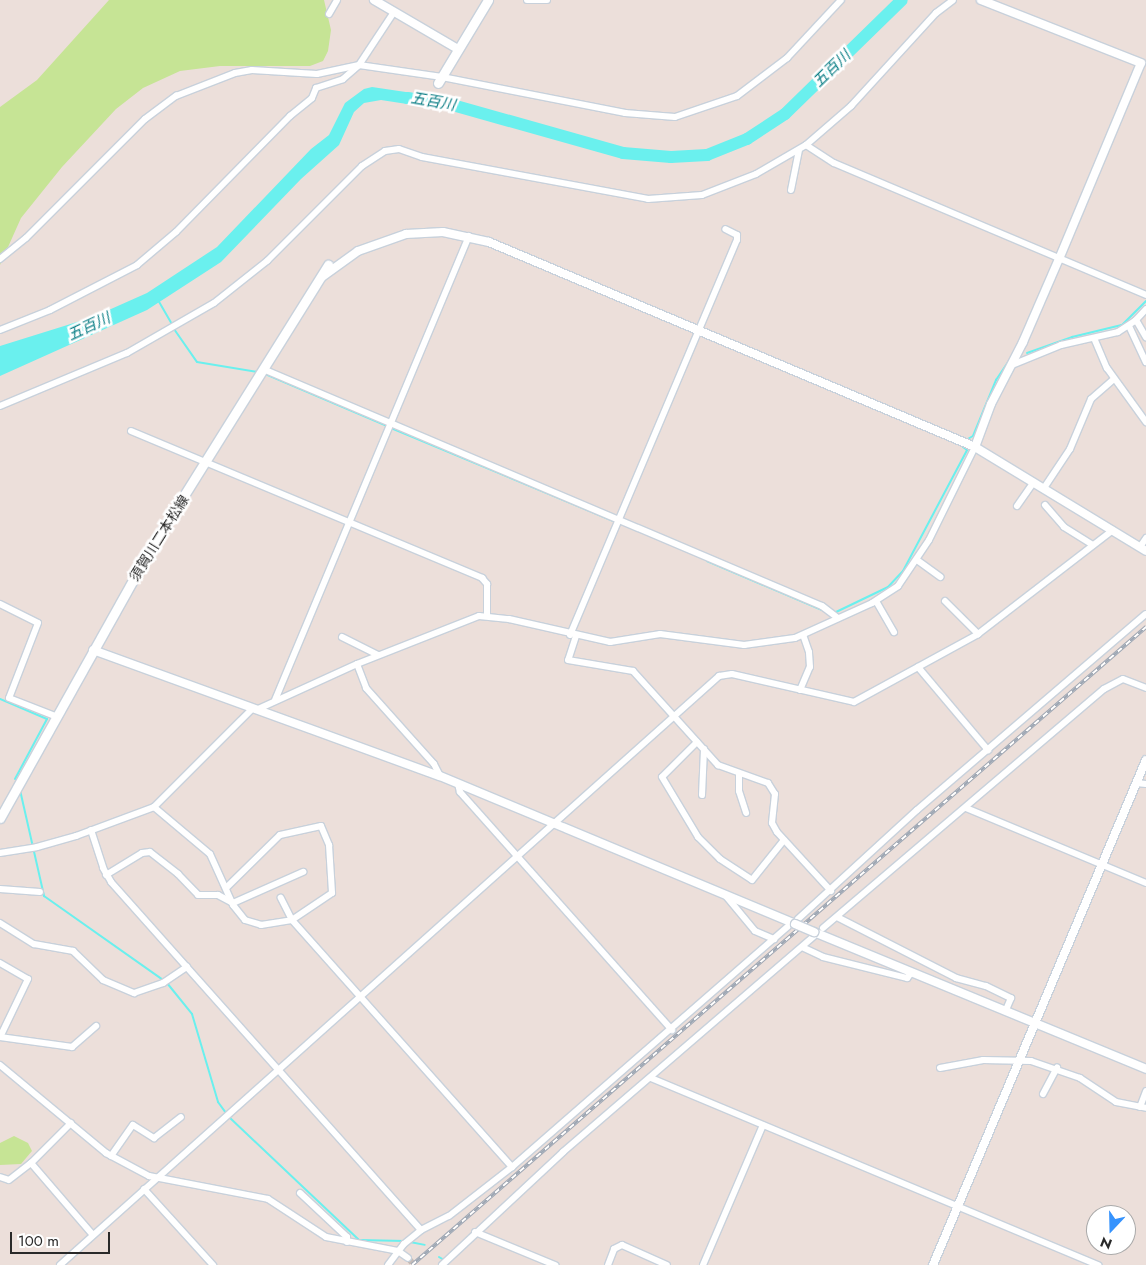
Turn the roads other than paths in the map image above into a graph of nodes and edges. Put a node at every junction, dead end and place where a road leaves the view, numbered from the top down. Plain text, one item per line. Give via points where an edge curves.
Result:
1 (337, 0) edge
2 (374, 0) edge
3 (488, 0) edge
4 (527, 0) edge
5 (547, 0) edge
6 (841, 0) edge
7 (953, 0) edge
8 (981, 0) edge
9 (394, 12) junction
10 (329, 14) dead end
11 (458, 49) junction
12 (359, 65) junction
13 (440, 80) junction
14 (806, 145) junction
15 (799, 150) junction
16 (791, 190) dead end
17 (725, 229) dead end
18 (469, 236) junction
19 (0, 259) edge
20 (1060, 259) junction
21 (328, 265) dead end
22 (321, 278) junction
23 (1146, 295) edge
24 (1146, 309) edge
25 (1136, 320) junction
26 (1129, 326) junction
27 (0, 330) edge
28 (698, 330) junction
29 (1146, 337) edge
30 (1094, 338) junction
31 (1146, 362) edge
32 (1012, 365) junction
33 (263, 369) junction
34 (1114, 379) junction
35 (0, 406) edge
36 (1146, 422) edge
37 (391, 424) junction
38 (131, 431) dead end
39 (975, 447) junction
40 (207, 461) junction
41 (1034, 482) junction
42 (1044, 488) junction
43 (1045, 505) dead end
44 (1017, 506) dead end
45 (618, 521) junction
46 (351, 522) junction
47 (1113, 530) junction
48 (1146, 538) edge
49 (1093, 545) junction
50 (1143, 549) edge
51 (917, 560) junction
52 (940, 577) dead end
53 (876, 601) junction
54 (945, 601) dead end
55 (0, 604) edge
56 (1146, 614) edge
57 (487, 616) junction
58 (838, 618) junction
59 (894, 632) dead end
60 (803, 634) junction
61 (978, 634) junction
62 (573, 635) junction
63 (342, 637) dead end
64 (93, 650) junction
65 (378, 655) junction
66 (357, 664) junction
67 (918, 667) junction
68 (1146, 688) edge
69 (800, 690) junction
70 (275, 700) junction
71 (254, 709) junction
72 (55, 716) junction
73 (674, 716) junction
74 (698, 742) junction
75 (704, 749) junction
76 (988, 750) junction
77 (1146, 760) edge
78 (739, 774) junction
79 (440, 776) junction
80 (1136, 783) junction
81 (458, 784) junction
82 (1146, 784) edge
83 (702, 795) dead end
84 (154, 808) junction
85 (966, 808) junction
86 (1, 813) edge
87 (746, 813) dead end
88 (555, 823) junction
89 (92, 830) junction
90 (784, 840) junction
91 (0, 853) edge
92 (517, 857) junction
93 (1100, 864) junction
94 (304, 872) dead end
95 (106, 875) junction
96 (1146, 883) edge
97 (227, 887) junction
98 (0, 888) edge
99 (831, 891) junction
100 (40, 892) dead end
101 (725, 895) junction
102 (282, 898) dead end
103 (232, 903) junction
104 (837, 917) junction
105 (292, 920) junction
106 (0, 923) edge
107 (794, 923) junction
108 (823, 928) dead end
109 (813, 934) junction
110 (774, 939) junction
111 (802, 947) junction
112 (0, 963) edge
113 (187, 968) junction
114 (912, 972) junction
115 (359, 996) junction
116 (1006, 1010) junction
117 (1034, 1022) junction
118 (96, 1026) dead end
119 (672, 1030) junction
120 (1, 1036) edge
121 (1019, 1059) junction
122 (0, 1065) edge
123 (940, 1068) dead end
124 (1057, 1068) junction
125 (1146, 1069) edge
126 (279, 1070) junction
127 (651, 1078) junction
128 (1146, 1091) edge
129 (1043, 1094) dead end
130 (1143, 1107) edge
131 (181, 1116) dead end
132 (71, 1123) junction
133 (763, 1126) junction
134 (111, 1156) junction
135 (31, 1163) junction
136 (512, 1167) junction
137 (0, 1177) edge
138 (161, 1178) junction
139 (144, 1189) junction
140 (300, 1193) dead end
141 (958, 1206) junction
142 (421, 1230) junction
143 (475, 1232) junction
144 (93, 1235) junction
145 (347, 1242) junction
146 (398, 1251) junction
147 (408, 1258) tunnel mouth
148 (664, 1264) edge
149 (60, 1265) edge
150 (214, 1265) edge
151 (388, 1265) edge
152 (442, 1265) edge
153 (555, 1265) edge
154 (608, 1265) edge
155 (703, 1265) edge
156 (933, 1265) edge
157 (1098, 1265) edge

1 - 10 street
2 - 9 street
3 - 11 main road
4 - 5 street
6 - 13 street via 787,58 737,96 675,117 626,113
7 - 14 street via 936,13 851,106
8 - 20 street via 1141,64
9 - 11 street
9 - 12 street
11 - 13 main road
12 - 13 street
12 - 19 street via 317,74 252,70 235,73 176,96 144,119 26,238
12 - 27 street via 343,78 316,88 312,98 290,116 176,232 137,265 50,310
14 - 15 street
14 - 20 street via 834,163
15 - 16 street
15 - 35 street via 728,187 668,200 422,157 399,149 385,151 362,166 267,261 214,303 126,353
17 - 28 street via 737,235 737,240
18 - 22 street via 434,232 392,237 358,251
18 - 28 street
18 - 37 street
20 - 23 street
20 - 32 street
21 - 22 main road, 須賀川二本松線
22 - 33 main road, 須賀川二本松線
24 - 25 street
25 - 26 street
25 - 29 street
26 - 30 street
26 - 31 street
28 - 39 street
28 - 45 street
30 - 32 street via 1061,345
30 - 34 street
32 - 39 street via 991,404
33 - 37 street
33 - 40 main road, 須賀川二本松線
34 - 36 street
34 - 42 street via 1091,399 1070,449
37 - 45 street
37 - 46 street
38 - 40 street
39 - 41 street
39 - 51 street
40 - 46 street
40 - 64 main road, 須賀川二本松線 via 148,553
41 - 42 street
41 - 44 street
42 - 47 street
43 - 49 street via 1064,527
45 - 58 street via 822,606
45 - 62 street
46 - 57 street via 482,578 487,584
46 - 70 street
47 - 49 street
47 - 50 street
48 - 50 street
49 - 61 street
51 - 52 street
51 - 53 street via 893,591
53 - 58 street
53 - 59 street
54 - 61 street
55 - 72 street via 38,623 9,698
56 - 76 street
57 - 62 street
57 - 65 street via 472,617
58 - 60 street
60 - 62 street via 785,641 744,645 666,634 610,642
60 - 69 street via 810,667
61 - 67 street
62 - 73 street via 568,660 633,671
63 - 65 street
64 - 71 street
64 - 72 main road, 須賀川二本松線
65 - 66 street
66 - 70 street
66 - 79 street via 366,688 434,764
67 - 69 street via 854,702
67 - 76 street
68 - 85 street via 1123,679 1104,689 1002,773
69 - 73 street via 726,674
70 - 71 street
71 - 79 street
71 - 84 street
72 - 86 main road, 須賀川二本松線
73 - 74 street
73 - 88 street
74 - 75 street
74 - 90 street via 662,777 698,837 720,859 752,880
75 - 78 street via 718,765
75 - 83 street
76 - 99 street
77 - 80 street
78 - 87 street via 739,791
78 - 90 street via 764,780 772,787 775,794 772,823
79 - 81 street
80 - 82 street
80 - 93 street
81 - 88 street
81 - 92 street via 460,792
84 - 89 street
84 - 97 street via 210,854
85 - 93 street
85 - 104 street
88 - 92 street
88 - 101 street
89 - 91 street via 38,847
89 - 95 street
90 - 99 street
92 - 115 street
92 - 119 street
93 - 96 street
93 - 117 street
94 - 103 street
95 - 103 street via 142,853 150,852 198,895 218,895
95 - 113 street
97 - 103 street
97 - 105 street via 280,835 321,826 329,845 334,890 321,903
98 - 100 street
99 - 107 street
101 - 107 street
101 - 110 street via 755,930
102 - 105 street
103 - 105 street via 241,916 257,925
104 - 108 street
104 - 116 street via 956,978 986,986 1011,998
105 - 115 street
106 - 113 street via 34,944 73,952 103,980 130,992 141,992
107 - 109 street, bridge
107 - 110 street
109 - 111 street
109 - 114 street
110 - 119 street
111 - 114 street via 823,957 907,978
111 - 127 street
112 - 120 street via 28,979
113 - 126 street
114 - 116 street
115 - 126 street
115 - 136 street
116 - 117 street
117 - 121 street
117 - 125 street
118 - 120 street via 72,1048
119 - 136 street
121 - 123 street via 983,1060
121 - 124 street
121 - 141 street
122 - 132 street via 27,1091
124 - 129 street
124 - 130 street via 1087,1082 1105,1097
126 - 138 street
126 - 142 street
127 - 133 street
127 - 143 street
128 - 130 street
131 - 134 street via 154,1138 133,1125
132 - 134 street
132 - 135 street
133 - 141 street
133 - 155 street
134 - 138 street via 149,1176
135 - 137 street via 8,1180
135 - 144 street
136 - 142 street via 449,1216
138 - 139 street
138 - 145 street via 268,1199 326,1237
139 - 144 street
139 - 150 street
140 - 145 street via 348,1237
141 - 156 street
141 - 157 street
142 - 146 street
143 - 152 street
143 - 153 street
144 - 149 street
145 - 146 street
146 - 147 street
146 - 151 street
148 - 154 street via 622,1245 614,1248

